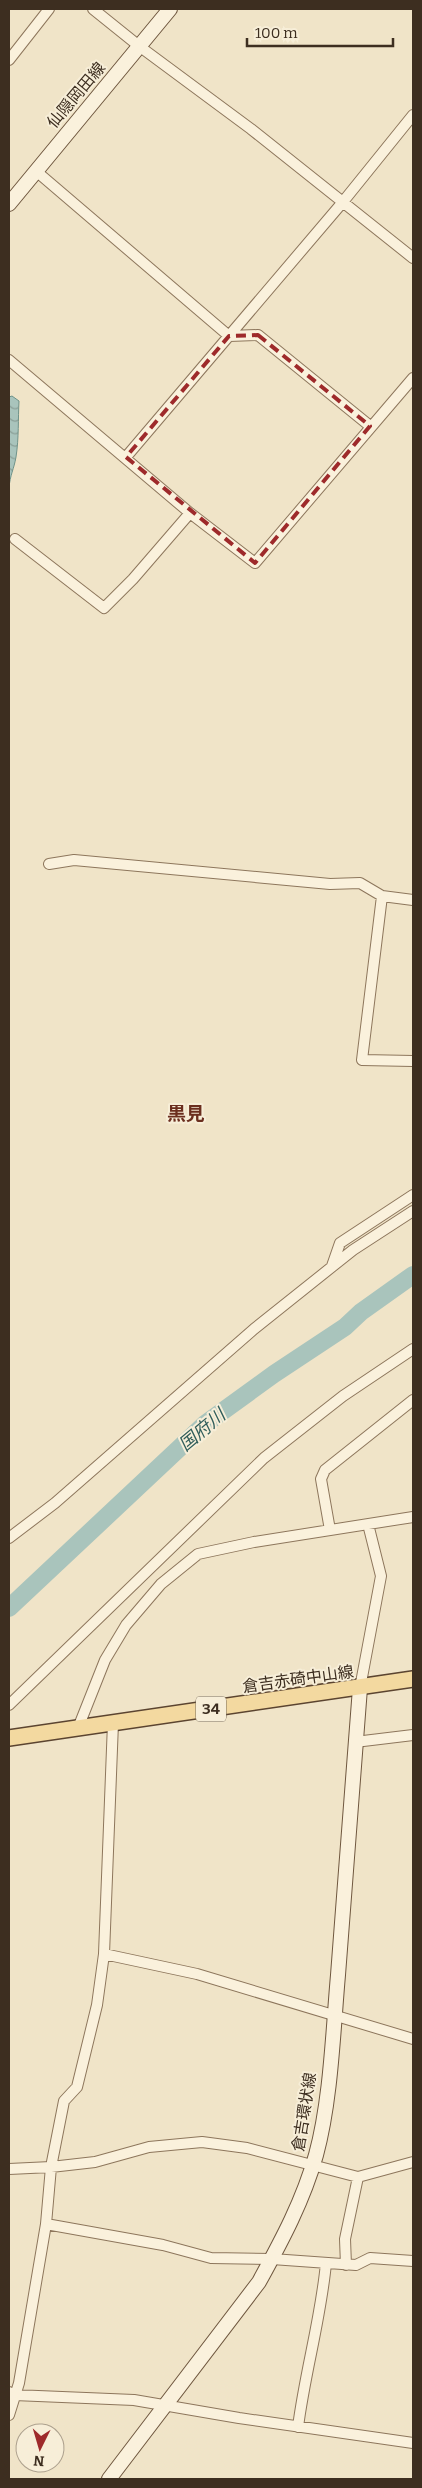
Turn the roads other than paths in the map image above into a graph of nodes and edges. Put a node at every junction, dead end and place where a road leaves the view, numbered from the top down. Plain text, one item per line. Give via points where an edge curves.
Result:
1 (49, 9) edge
2 (93, 9) edge
3 (170, 9) edge
4 (139, 46) junction
5 (9, 60) edge
6 (413, 115) edge
7 (36, 171) junction
8 (342, 203) junction
9 (9, 204) edge
10 (413, 258) edge
11 (229, 336) junction
12 (9, 360) edge
13 (413, 378) edge
14 (370, 426) junction
15 (126, 457) junction
16 (190, 513) junction
17 (15, 539) dead end
18 (49, 864) dead end
19 (382, 896) junction
20 (413, 900) edge
21 (413, 1061) edge
22 (413, 1195) edge
23 (413, 1211) edge
24 (332, 1267) junction
25 (413, 1349) edge
26 (413, 1400) edge
27 (413, 1516) edge
28 (368, 1524) junction
29 (330, 1530) junction
30 (9, 1538) edge
31 (413, 1679) edge
32 (360, 1688) junction
33 (9, 1705) edge
34 (113, 1723) junction
35 (78, 1728) junction
36 (413, 1735) edge
37 (9, 1738) edge
38 (355, 1742) junction
39 (104, 1954) junction
40 (334, 2016) junction
41 (413, 2039) edge
42 (413, 2162) edge
43 (312, 2166) junction
44 (51, 2167) junction
45 (9, 2169) edge
46 (358, 2177) junction
47 (46, 2224) junction
48 (272, 2259) junction
49 (413, 2261) edge
50 (326, 2263) junction
51 (346, 2265) junction
52 (12, 2394) edge
53 (167, 2404) junction
54 (9, 2415) edge
55 (298, 2427) junction
56 (413, 2443) edge
57 (116, 2476) edge

1 - 5 street
2 - 4 street
3 - 4 main road, 仙隠岡田線
4 - 7 main road, 仙隠岡田線
4 - 8 street via 251,129
6 - 8 street
7 - 9 main road, 仙隠岡田線
7 - 11 street
8 - 10 street
8 - 11 street
11 - 14 street via 258,335
11 - 15 street
12 - 15 street
13 - 14 street
14 - 16 street via 255,563
15 - 16 street
16 - 17 street via 104,608
18 - 19 street via 74,860 330,884 360,883
19 - 20 street
19 - 21 street via 362,1060
22 - 24 street via 340,1243
23 - 24 street
24 - 30 street via 254,1329 55,1503
25 - 33 street via 342,1396 264,1458
26 - 29 street via 325,1470 321,1480
27 - 28 street
28 - 29 street
28 - 32 street via 381,1576
29 - 35 street via 198,1554 176,1572 126,1625 105,1660
31 - 32 main road, 倉吉赤碕中山線 / 34
32 - 34 main road, 倉吉赤碕中山線 / 34
32 - 38 main road, 倉吉環状線
34 - 35 main road, 倉吉赤碕中山線 / 34
34 - 39 street
35 - 37 main road, 倉吉赤碕中山線 / 34
36 - 38 street
38 - 40 main road, 倉吉環状線
39 - 40 street via 197,1974
39 - 44 street via 97,2005 77,2087 64,2101
40 - 41 street
40 - 43 main road, 倉吉環状線 via 320,2138
42 - 46 street
43 - 44 street via 247,2148 202,2142 149,2147 94,2162
43 - 46 street
43 - 48 main road, 倉吉環状線 via 298,2206
44 - 45 street
44 - 47 street
46 - 51 street via 345,2240
47 - 48 street via 163,2245 211,2258
47 - 52 street via 19,2383
48 - 50 street
48 - 53 main road, 倉吉環状線 via 259,2282
49 - 51 street via 370,2258 356,2265
50 - 51 street
50 - 55 street
52 - 53 street
52 - 54 street
53 - 55 street
53 - 57 main road, 倉吉環状線
55 - 56 street

